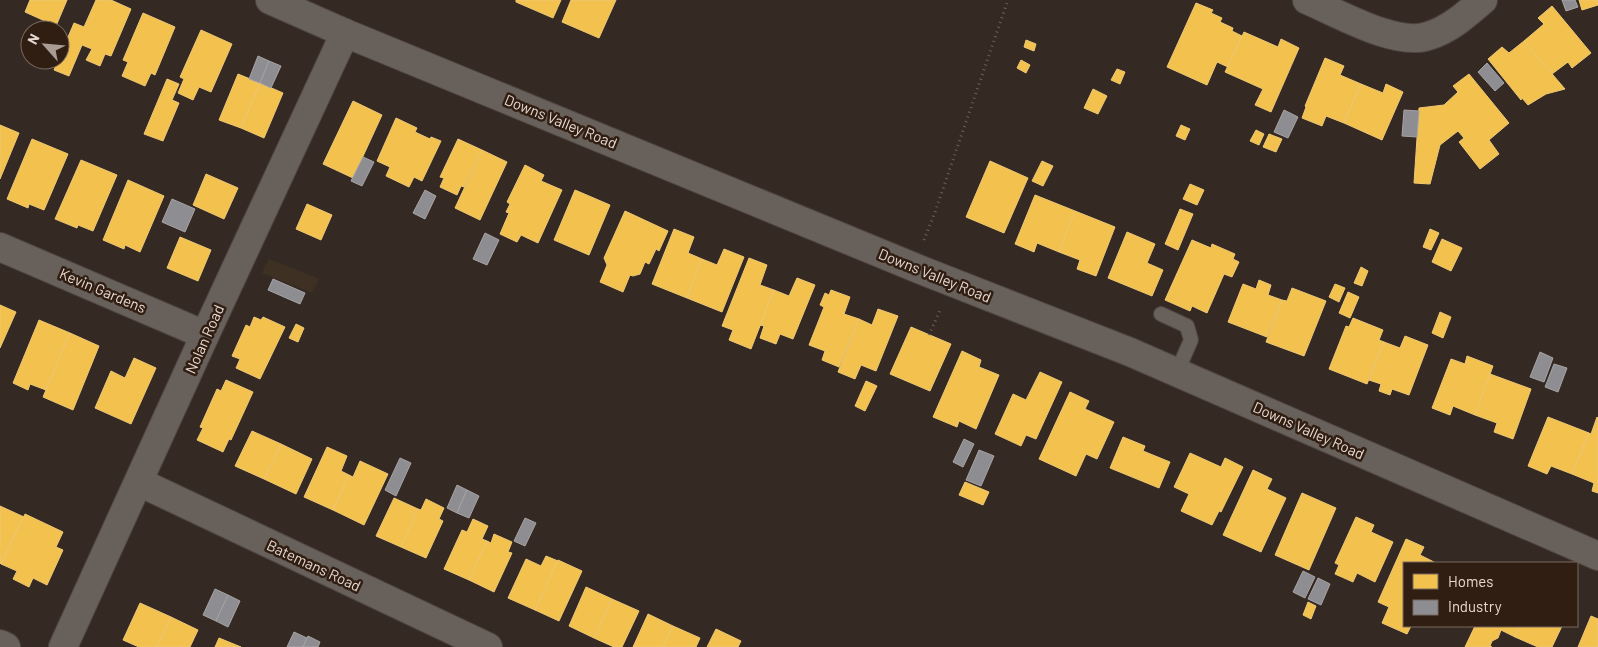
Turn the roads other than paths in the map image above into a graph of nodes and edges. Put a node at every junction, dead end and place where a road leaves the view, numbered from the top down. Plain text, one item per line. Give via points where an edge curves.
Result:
1 (270, 0) edge
2 (1308, 0) edge
3 (1483, 0) edge
4 (346, 33) junction
5 (0, 247) edge
6 (1161, 314) dead end
7 (206, 334) junction
8 (1177, 372) junction
9 (139, 482) junction
10 (1598, 556) edge
11 (0, 644) edge
12 (6, 647) edge
13 (63, 647) edge
14 (488, 647) edge

1 - 4 street, Downs Valley Road
2 - 3 street via 1379,32 1411,39 1440,31
4 - 7 street, Nolan Road
4 - 8 street, Downs Valley Road
5 - 7 street, Kevin Gardens
6 - 8 lane via 1187,326 1191,340
7 - 9 street, Nolan Road
8 - 10 street, Downs Valley Road
9 - 13 street, Nolan Road
9 - 14 street, Batemans Road
11 - 12 street

